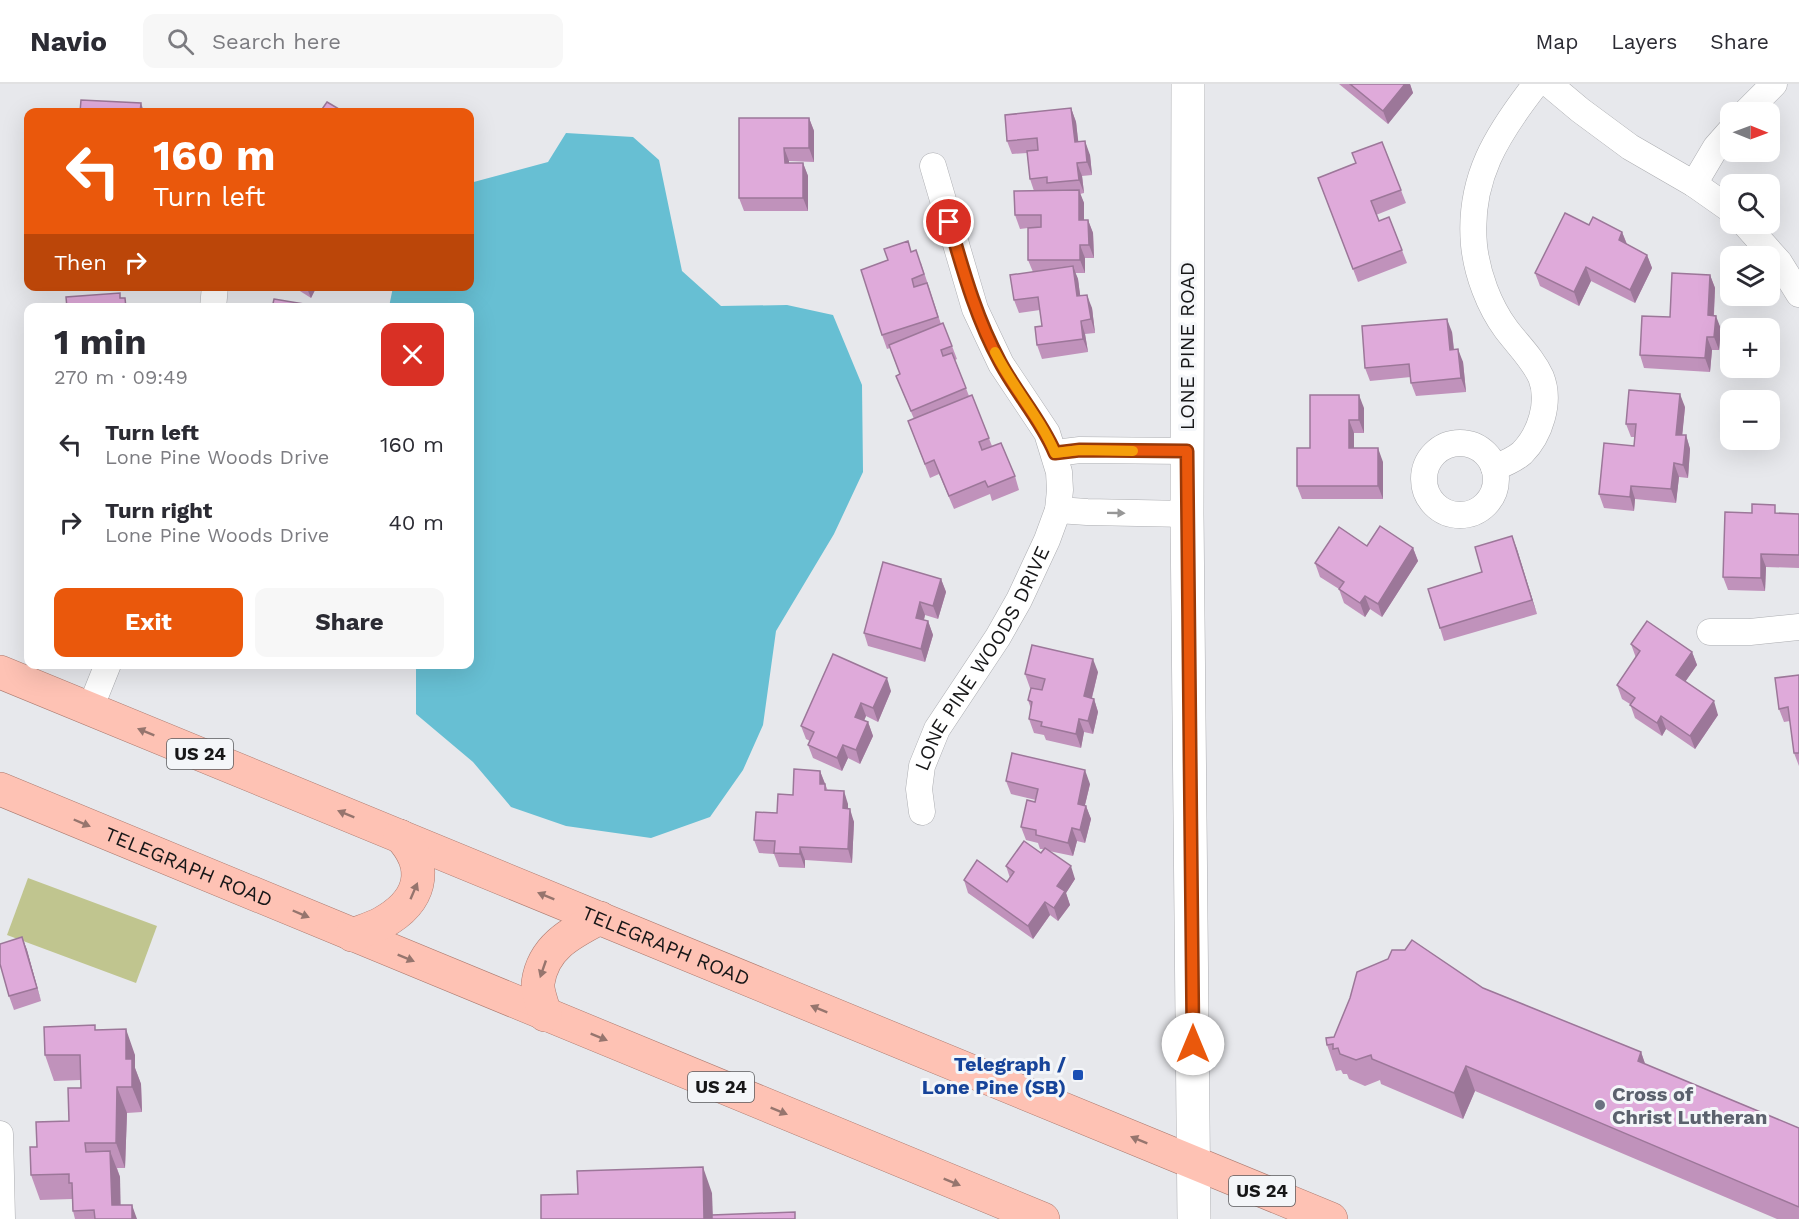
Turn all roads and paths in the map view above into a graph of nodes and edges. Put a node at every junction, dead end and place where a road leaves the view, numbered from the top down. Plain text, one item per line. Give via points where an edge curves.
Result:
1 (1188, 84) edge
2 (1536, 84) edge
3 (1549, 84) edge
4 (1774, 84) edge
5 (1756, 102) edge
6 (1720, 142) edge
7 (933, 166) dead end
8 (1694, 184) junction
9 (1720, 202) edge
10 (1754, 234) edge
11 (1799, 294) edge
12 (1187, 451) junction
13 (1055, 453) junction
14 (1494, 468) dead end
15 (1058, 510) junction
16 (1187, 514) junction
17 (1799, 627) edge
18 (1710, 632) dead end
19 (106, 669) edge
20 (0, 672) edge
21 (90, 709) junction
22 (0, 789) edge
23 (922, 812) dead end
24 (400, 836) junction
25 (600, 918) junction
26 (352, 935) junction
27 (545, 1015) junction
28 (0, 1134) edge
29 (1194, 1162) junction
30 (2, 1219) edge
31 (1042, 1219) edge
32 (1194, 1219) edge
33 (1331, 1219) edge

1 - 12 street, LONE PINE ROAD
2 - 14 street via 1494,143 1475,196 1474,247 1479,273 1504,327 1542,380 1545,399 1542,420 1533,439 1521,454
3 - 8 street via 1630,147
4 - 5 street
6 - 8 street
7 - 13 street, LONE PINE WOODS DRIVE via 986,334 1018,392 1047,433
8 - 9 street
10 - 11 street via 1779,262
12 - 13 street
12 - 16 street, LONE PINE ROAD
13 - 15 street, LONE PINE WOODS DRIVE via 1060,490
15 -> 16 street
15 - 23 street, LONE PINE WOODS DRIVE via 1010,617 937,729 922,766
16 - 29 street, LONE PINE ROAD
17 - 18 street
19 - 21 street
20 - 21 highway, TELEGRAPH ROAD / US 24
24 -> 21 highway, TELEGRAPH ROAD / US 24
22 -> 26 highway, TELEGRAPH ROAD / US 24
25 -> 24 highway, TELEGRAPH ROAD / US 24
26 -> 24 highway via 381,924 406,905 414,893 418,882 416,860 411,847
25 -> 27 highway via 570,933 544,962 538,984
29 -> 25 highway, TELEGRAPH ROAD / US 24
26 -> 27 highway, TELEGRAPH ROAD / US 24
27 -> 31 highway, TELEGRAPH ROAD / US 24
28 - 30 street
29 - 32 street, LONE PINE ROAD
29 - 33 highway, TELEGRAPH ROAD / US 24

